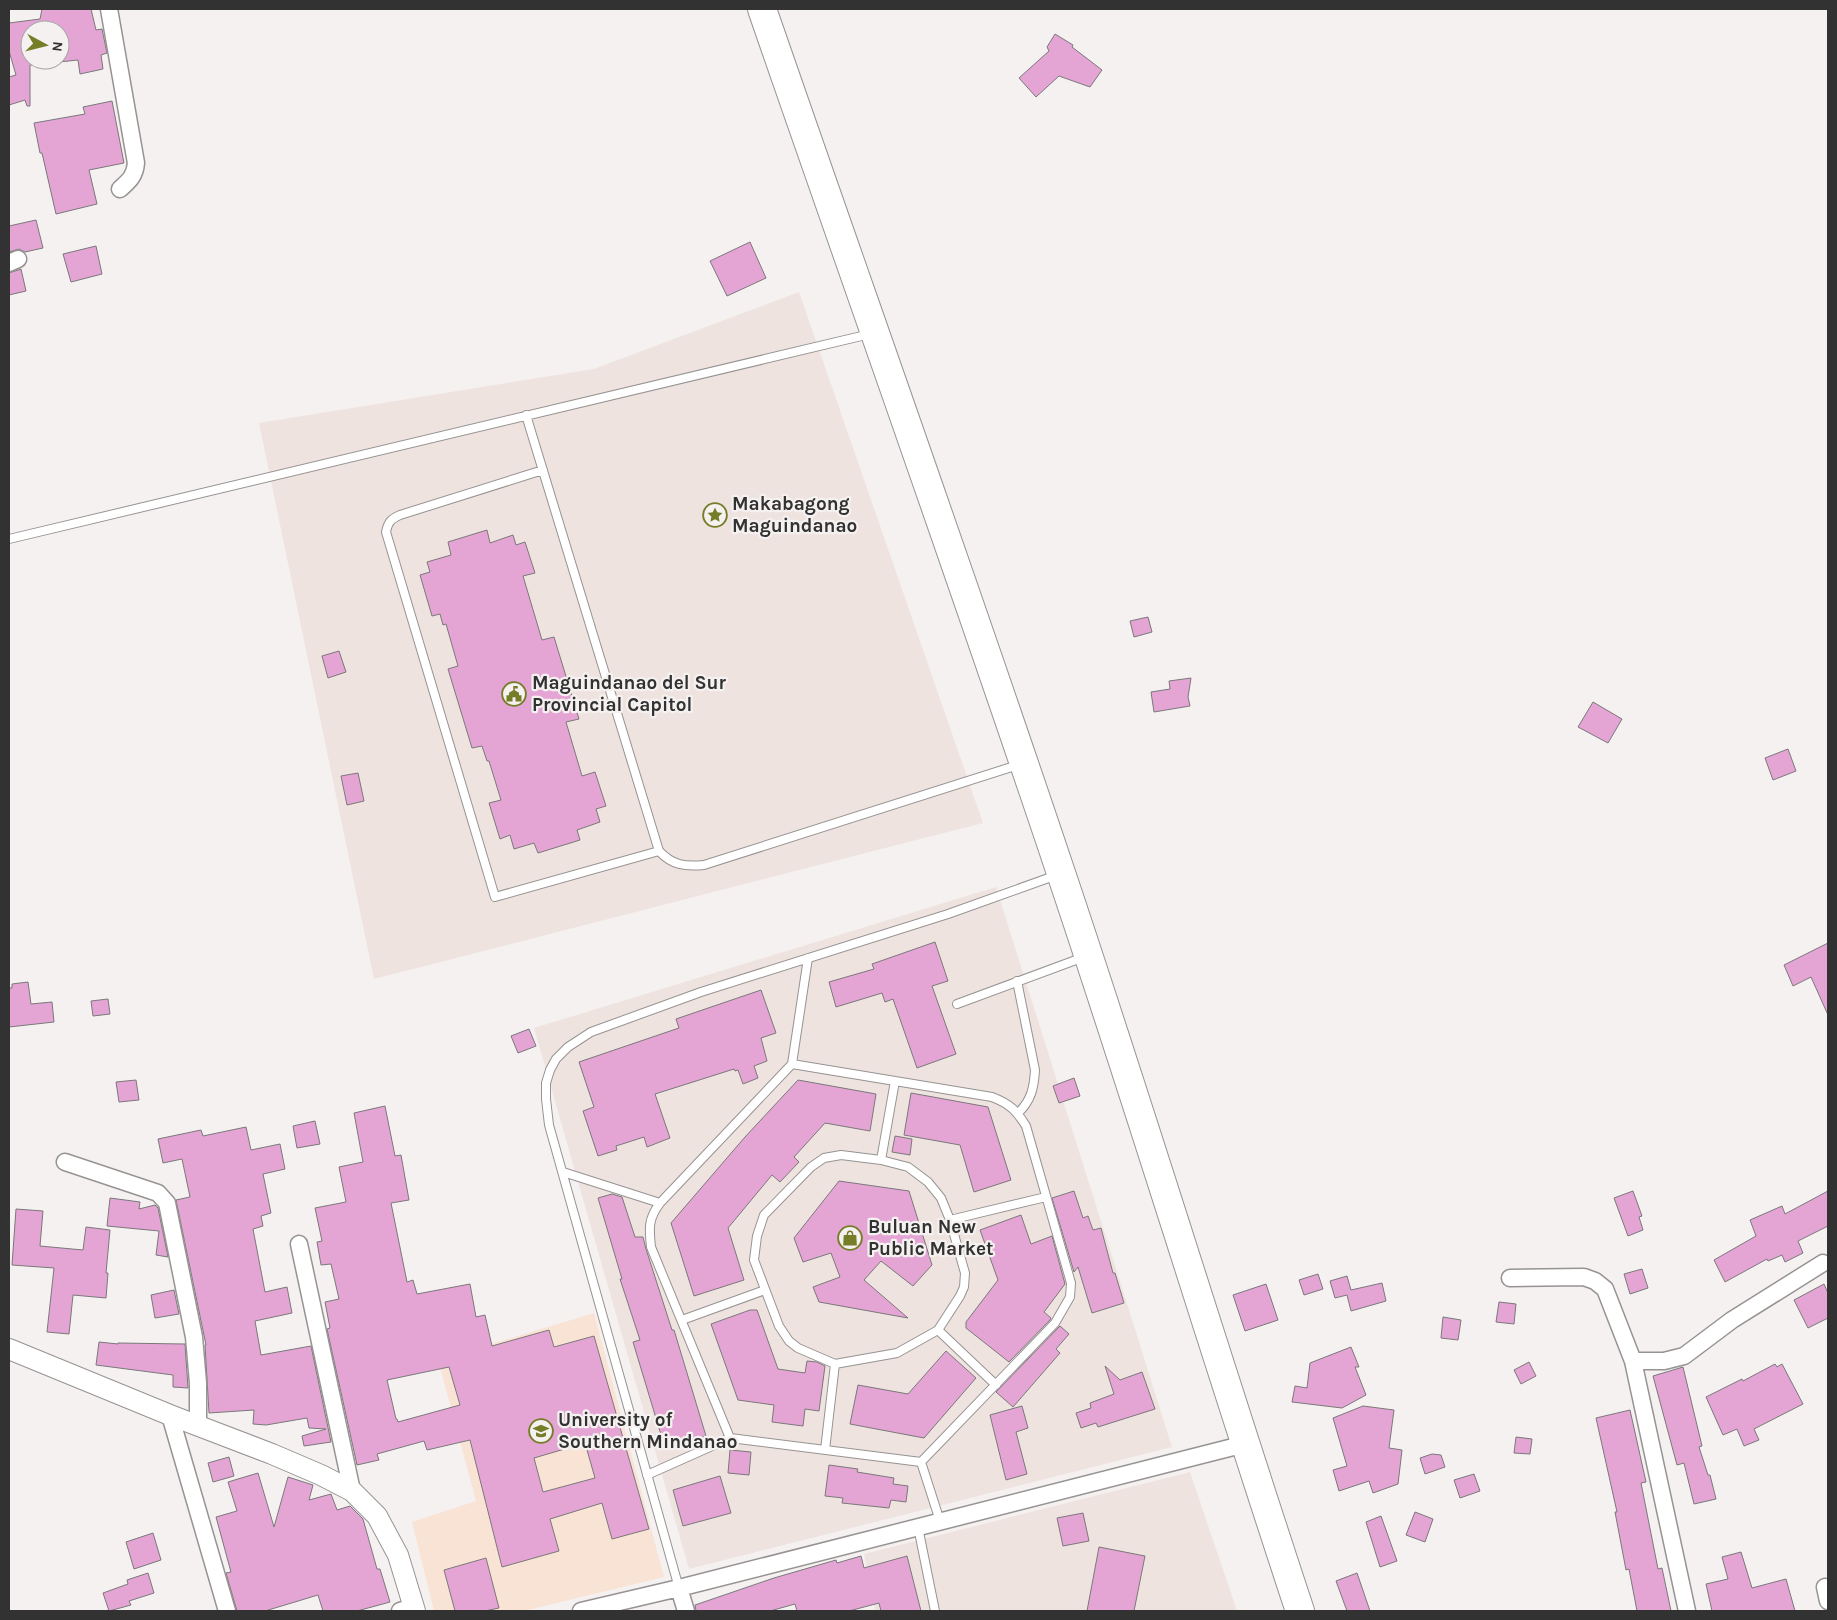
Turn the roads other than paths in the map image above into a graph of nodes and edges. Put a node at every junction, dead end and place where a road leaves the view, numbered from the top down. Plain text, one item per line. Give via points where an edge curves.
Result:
1 (109, 9) edge
2 (762, 9) edge
3 (120, 189) dead end
4 (874, 333) junction
5 (526, 415) junction
6 (543, 470) junction
7 (9, 539) edge
8 (1024, 763) junction
9 (659, 851) junction
10 (1062, 873) junction
11 (1088, 955) junction
12 (808, 958) junction
13 (1017, 982) junction
14 (957, 1004) dead end
15 (792, 1064) junction
16 (895, 1081) junction
17 (1018, 1113) junction
18 (881, 1160) junction
19 (64, 1162) dead end
20 (563, 1172) junction
21 (1046, 1197) junction
22 (660, 1203) junction
23 (950, 1220) junction
24 (299, 1244) dead end
25 (1824, 1263) dead end
26 (1510, 1278) dead end
27 (765, 1290) junction
28 (682, 1320) junction
29 (938, 1330) junction
30 (9, 1349) edge
31 (1633, 1361) junction
32 (835, 1364) junction
33 (996, 1385) junction
34 (170, 1416) junction
35 (198, 1426) junction
36 (730, 1438) junction
37 (1245, 1444) junction
38 (825, 1450) junction
39 (921, 1462) junction
40 (647, 1475) junction
41 (352, 1491) junction
42 (940, 1521) junction
43 (918, 1526) junction
44 (679, 1588) junction
45 (409, 1610) edge
46 (227, 1611) edge
47 (581, 1611) edge
48 (686, 1611) edge
49 (935, 1611) edge
50 (1300, 1611) edge
51 (1687, 1611) edge

1 - 3 street via 136,163 132,179
2 - 4 highway
4 - 5 lane
4 - 8 highway
5 - 6 lane
5 - 7 lane
6 - 9 lane
6 - 9 lane via 400,515 388,524 386,532 496,897
8 - 9 lane via 704,865 675,864
8 - 10 highway
10 - 11 highway
10 - 12 lane via 948,914
11 - 13 lane
11 - 37 highway
12 - 15 lane
12 - 20 lane via 591,1032 568,1047 556,1059 546,1083 549,1125
13 - 14 lane
13 - 17 lane via 1035,1070 1031,1096
15 - 16 lane
15 - 22 lane
16 - 17 lane via 992,1097 1007,1103
16 - 18 lane
17 - 21 lane via 1026,1126
18 - 23 lane via 908,1167 928,1182 941,1198
18 - 27 lane via 841,1155 824,1158 811,1167 764,1216 754,1260
19 - 35 street via 158,1193 167,1203 194,1338
20 - 22 lane
20 - 40 lane
21 - 23 lane
21 - 33 lane via 1071,1283 1070,1297 1055,1323
22 - 28 lane via 652,1214 649,1229 651,1247
23 - 29 lane via 965,1273 964,1287
24 - 41 street
25 - 31 street via 1732,1320 1684,1356 1664,1361
26 - 31 street via 1584,1277 1595,1281 1605,1289
27 - 28 lane
27 - 32 lane via 778,1326 789,1341
28 - 36 lane
29 - 32 lane via 897,1353
29 - 33 lane
30 - 34 street
31 - 51 street
32 - 38 lane
33 - 39 lane
34 - 35 street
34 - 46 street
35 - 41 street via 321,1474
36 - 38 lane
36 - 40 lane
37 - 42 street
37 - 50 highway
38 - 39 lane
39 - 42 lane
40 - 44 lane
41 - 45 street via 377,1516 398,1555
42 - 43 street
43 - 44 street
43 - 49 lane
44 - 47 street
44 - 48 street

